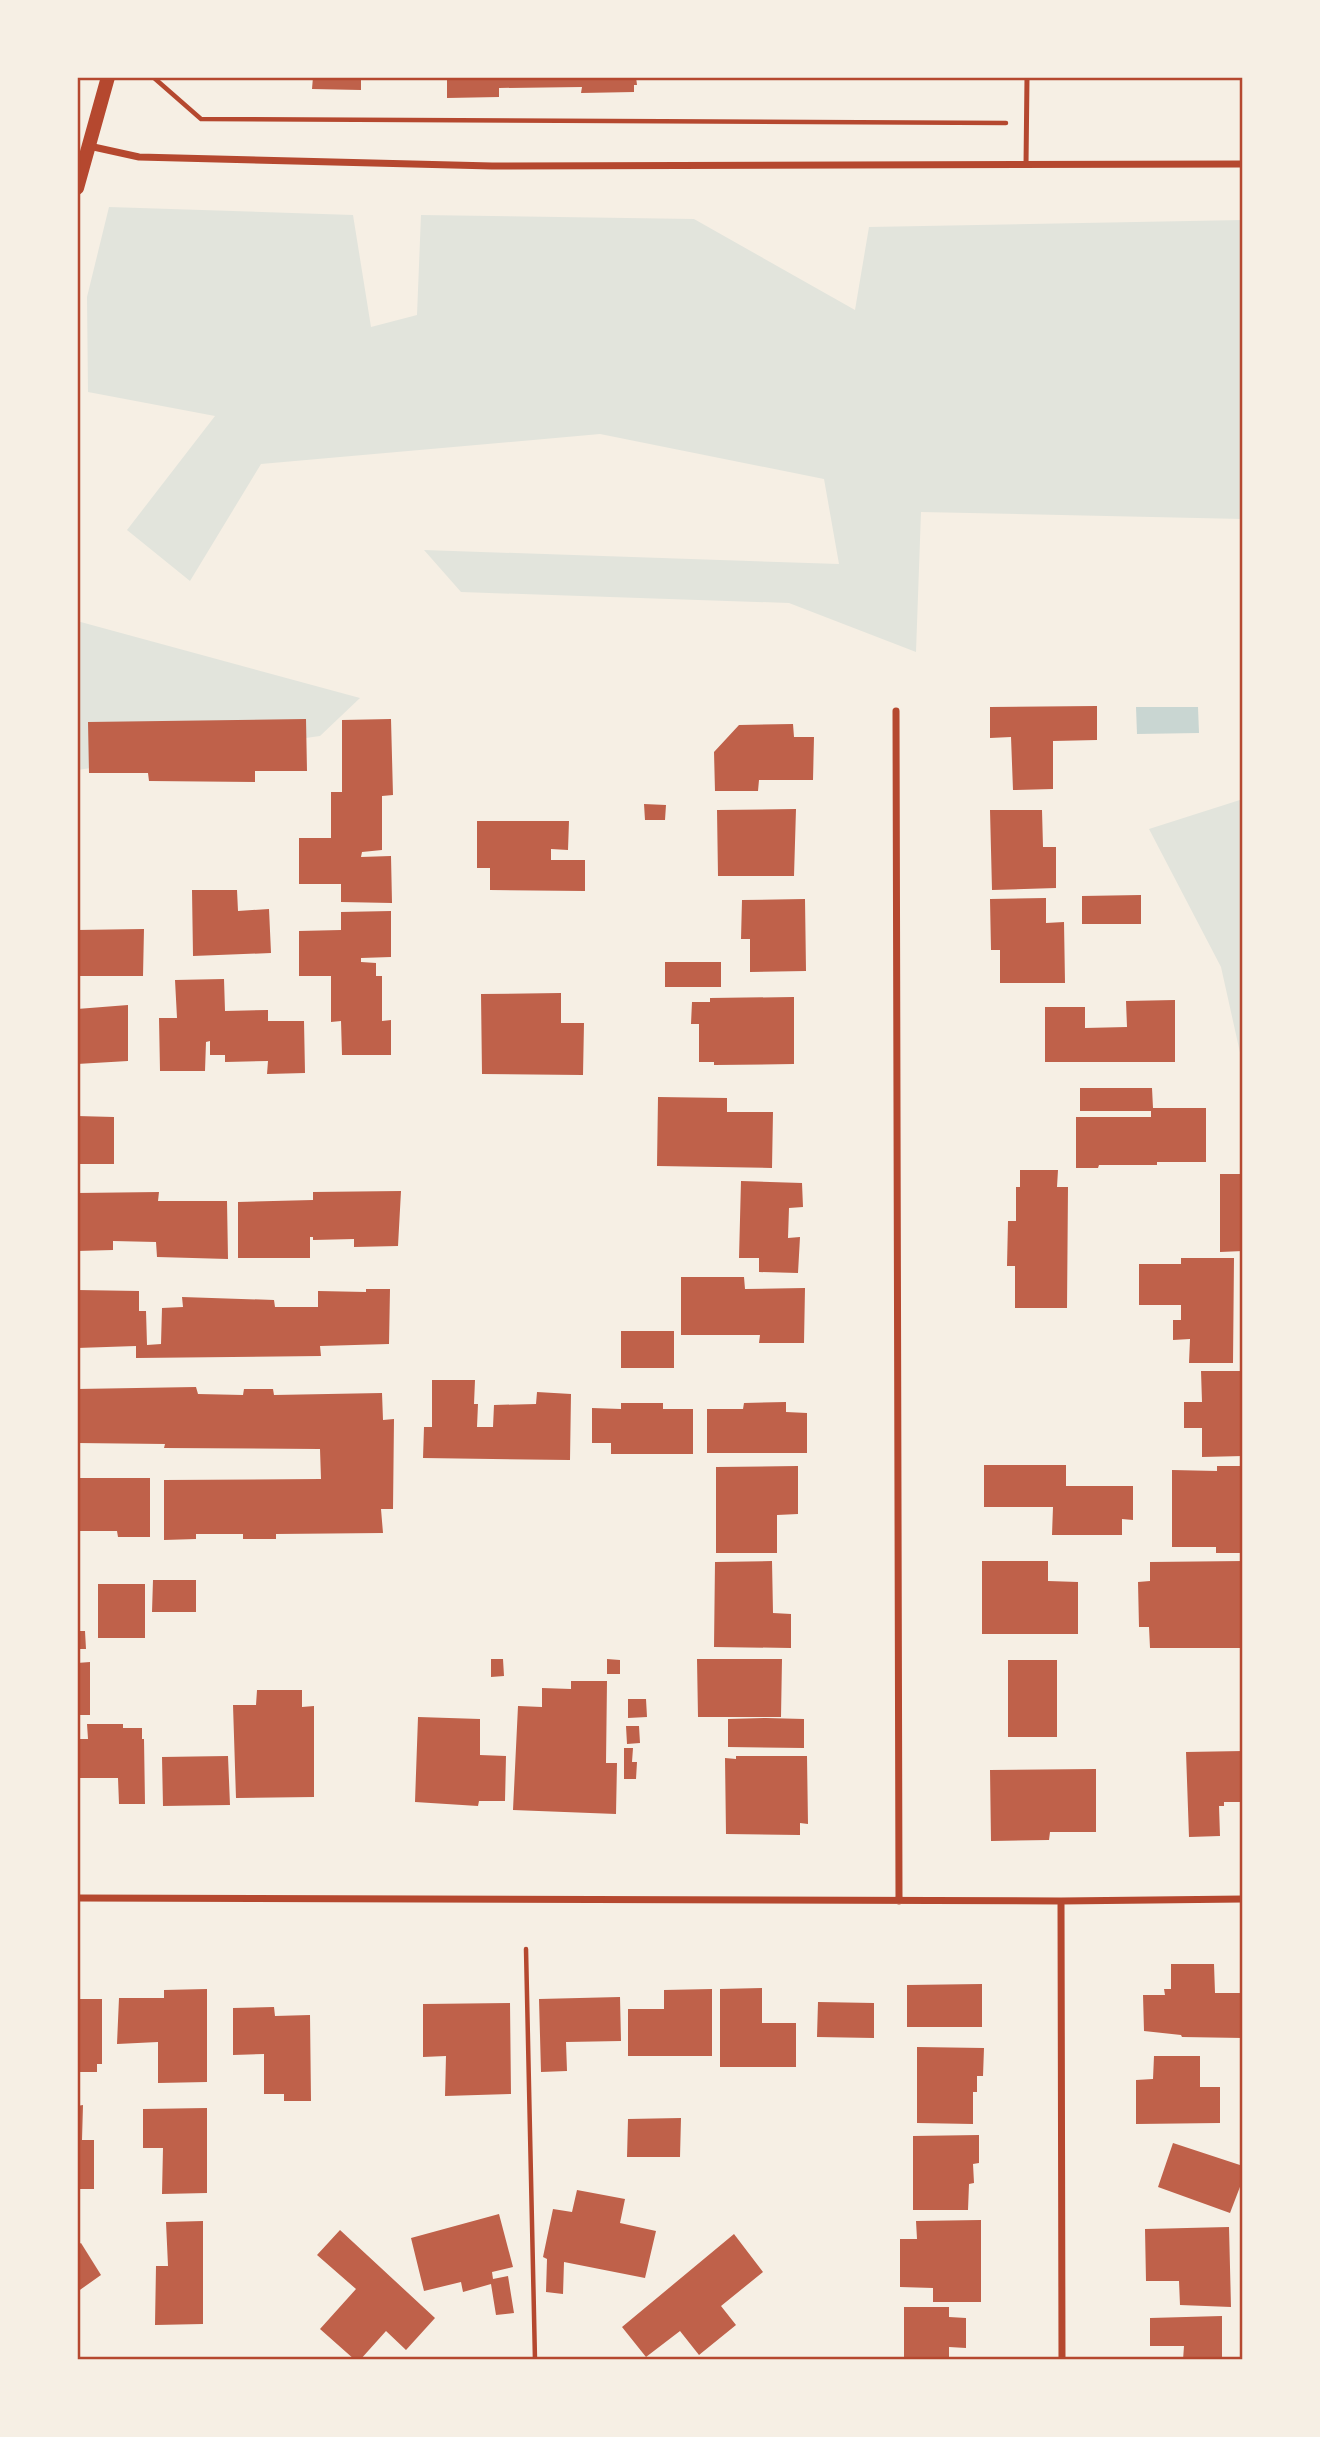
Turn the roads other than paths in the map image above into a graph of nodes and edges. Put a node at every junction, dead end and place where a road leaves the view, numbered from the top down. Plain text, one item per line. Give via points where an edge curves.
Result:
1 (108, 77) edge
2 (1027, 77) edge
3 (89, 146) junction
4 (1243, 164) edge
5 (1026, 165) junction
6 (77, 188) edge
7 (896, 711) dead end
8 (77, 1898) edge
9 (1243, 1899) edge
10 (899, 1900) junction
11 (1062, 1901) junction
12 (1062, 2360) edge

1 - 3 main road
2 - 5 lane
3 - 5 street via 139,157 492,166
3 - 6 main road
4 - 5 street
7 - 10 street
8 - 10 street
9 - 11 street
10 - 11 street
11 - 12 street

